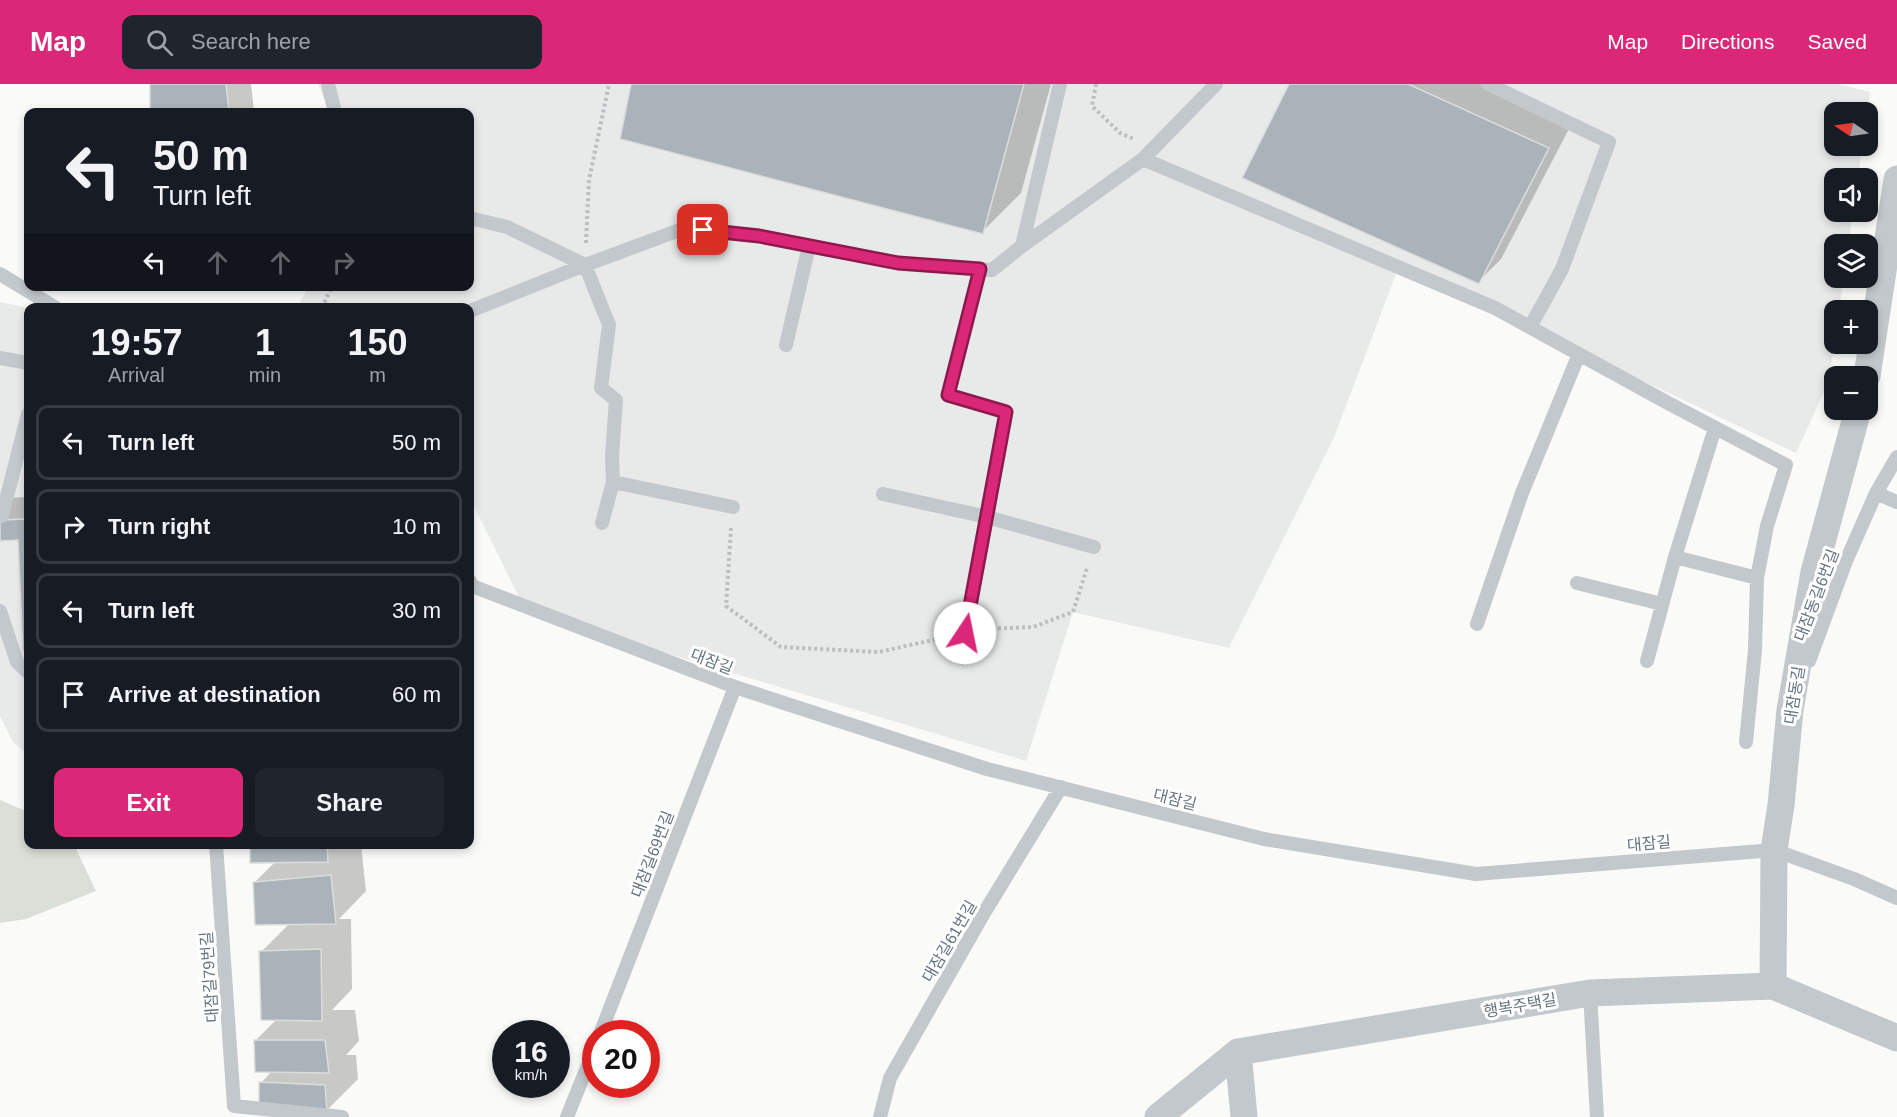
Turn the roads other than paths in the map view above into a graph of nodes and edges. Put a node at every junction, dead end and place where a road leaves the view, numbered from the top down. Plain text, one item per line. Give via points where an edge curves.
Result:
1 (328, 84) edge
2 (1060, 84) edge
3 (1216, 84) edge
4 (1488, 84) edge
5 (334, 108) edge
6 (1148, 154) junction
7 (1897, 179) edge
8 (474, 219) edge
9 (809, 246) junction
10 (1022, 246) junction
11 (585, 265) junction
12 (980, 269) junction
13 (0, 274) edge
14 (24, 289) edge
15 (28, 291) edge
16 (48, 303) edge
17 (474, 309) edge
18 (1530, 327) junction
19 (786, 345) dead end
20 (1579, 354) junction
21 (0, 358) edge
22 (24, 362) edge
23 (1869, 366) edge
24 (1855, 420) edge
25 (1715, 428) junction
26 (24, 430) edge
27 (1897, 457) edge
28 (613, 482) junction
29 (1876, 493) junction
30 (883, 494) dead end
31 (1897, 502) edge
32 (732, 507) road end
33 (2, 516) dead end
34 (987, 518) junction
35 (602, 523) dead end
36 (1094, 547) road end
37 (1675, 557) junction
38 (1757, 578) junction
39 (1577, 583) dead end
40 (474, 587) edge
41 (1662, 604) junction
42 (0, 611) edge
43 (1477, 624) dead end
44 (965, 633) road end
45 (1647, 661) dead end
46 (24, 668) edge
47 (735, 687) junction
48 (1790, 710) junction
49 (1746, 742) dead end
50 (1060, 787) junction
51 (216, 849) edge
52 (1774, 850) junction
53 (1897, 898) edge
54 (1773, 986) junction
55 (1590, 993) junction
56 (605, 1020) edge
57 (1897, 1038) edge
58 (1238, 1052) junction
59 (582, 1080) edge
60 (342, 1117) edge
61 (567, 1117) edge
62 (880, 1117) edge
63 (1158, 1117) edge
64 (1244, 1117) edge
65 (1597, 1117) edge

1 - 5 lane
2 - 10 lane
3 - 6 lane
4 - 18 lane via 1609,142 1562,269
6 - 10 lane
6 - 18 lane
7 - 23 street
8 - 11 lane via 507,227
9 - 11 lane via 685,228
9 - 12 lane via 898,263
9 - 19 lane
10 - 12 lane via 992,270
11 - 17 lane
11 - 28 lane via 609,325 601,388 616,400
12 - 34 lane via 948,395 1006,412
13 - 14 lane
15 - 16 lane
18 - 20 lane
20 - 25 lane
20 - 43 lane via 1522,494
21 - 22 lane
24 - 48 street, 대잠동길 via 1814,572
25 - 37 lane
25 - 38 lane via 1786,465 1767,526
26 - 33 lane
27 - 29 lane, 대잠동길6번길
28 - 32 lane
28 - 35 lane
29 - 31 lane
29 - 48 lane, 대잠동길6번길
30 - 34 lane
34 - 36 lane
34 - 44 lane
37 - 38 lane
37 - 41 lane
38 - 49 lane
39 - 41 lane
40 - 47 lane, 대잠길
41 - 45 lane
42 - 46 lane via 17,662
47 - 50 lane, 대잠길 via 987,769
47 - 56 lane, 대잠길69번길
48 - 52 street, 대잠동길
50 - 52 lane, 대잠길 via 1264,839 1476,874
50 - 62 lane, 대잠길61번길 via 890,1078
51 - 60 lane, 대잠길79번길 via 234,1106
52 - 53 lane, 대잠길
52 - 54 street, 대잠동길
54 - 55 street, 행복주택길
54 - 57 street, 행복주택길
55 - 58 street, 행복주택길
55 - 65 lane
58 - 63 street, 행복주택길
58 - 64 street
59 - 61 lane

